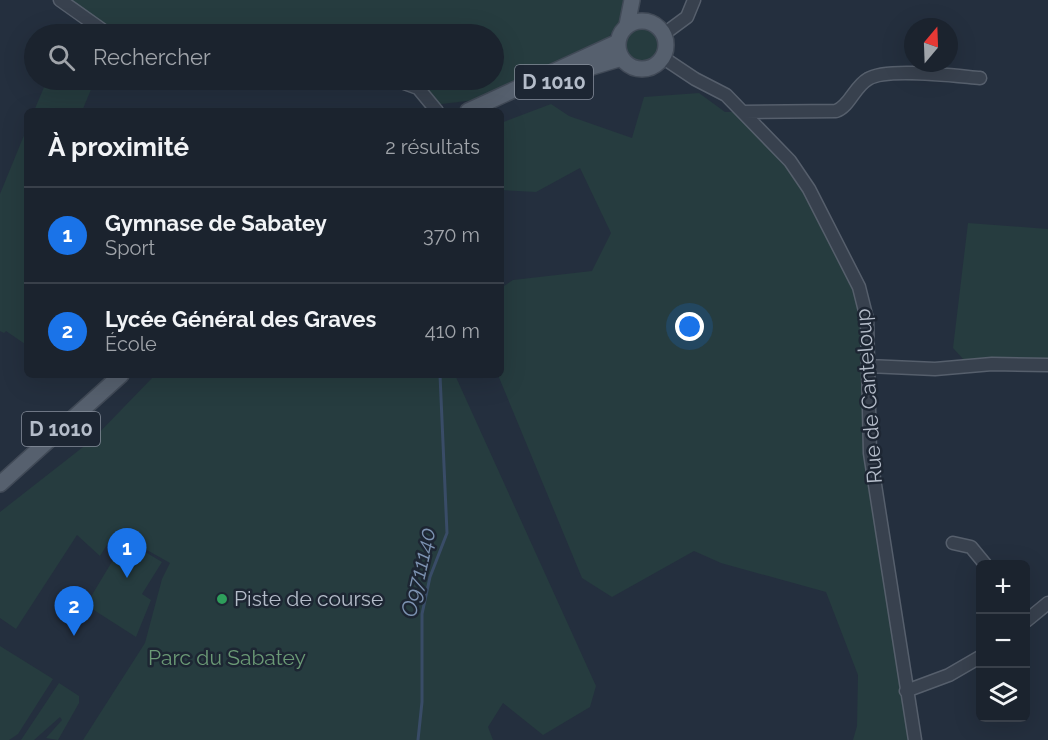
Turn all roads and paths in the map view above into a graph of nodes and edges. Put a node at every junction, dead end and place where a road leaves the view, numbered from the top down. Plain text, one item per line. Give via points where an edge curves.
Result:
1 (60, 0) edge
2 (632, 0) edge
3 (694, 0) edge
4 (645, 21) junction
5 (94, 24) edge
6 (627, 25) junction
7 (664, 34) junction
8 (618, 42) junction
9 (662, 57) junction
10 (622, 58) junction
11 (980, 78) dead end
12 (420, 90) edge
13 (435, 108) edge
14 (475, 108) edge
15 (496, 108) edge
16 (743, 112) junction
17 (1048, 365) edge
18 (868, 366) junction
19 (118, 378) edge
20 (0, 484) edge
21 (953, 543) dead end
22 (981, 560) edge
23 (1048, 603) edge
24 (1030, 617) edge
25 (976, 660) edge
26 (906, 691) junction
27 (915, 740) edge

1 - 5 street
2 - 4 main road
2 - 6 main road
3 - 7 street via 687,17
4 - 6 main road
4 - 7 main road
6 - 8 main road
7 - 9 main road via 666,46
8 - 10 main road
8 - 14 main road, D 1010
9 - 10 main road via 653,66 640,68
9 - 16 street, Rue de Canteloup via 718,89
10 - 15 main road, D 1010 via 584,69
11 - 16 street via 883,73 866,80 836,111
12 - 13 street
16 - 18 street, Rue de Canteloup via 801,177 859,287 867,319
17 - 18 street via 935,369
18 - 26 street, Rue de Canteloup via 870,453
19 - 20 main road, D 1010
21 - 22 street via 970,547
23 - 24 street
25 - 26 street via 950,675
26 - 27 street, Rue de Canteloup

